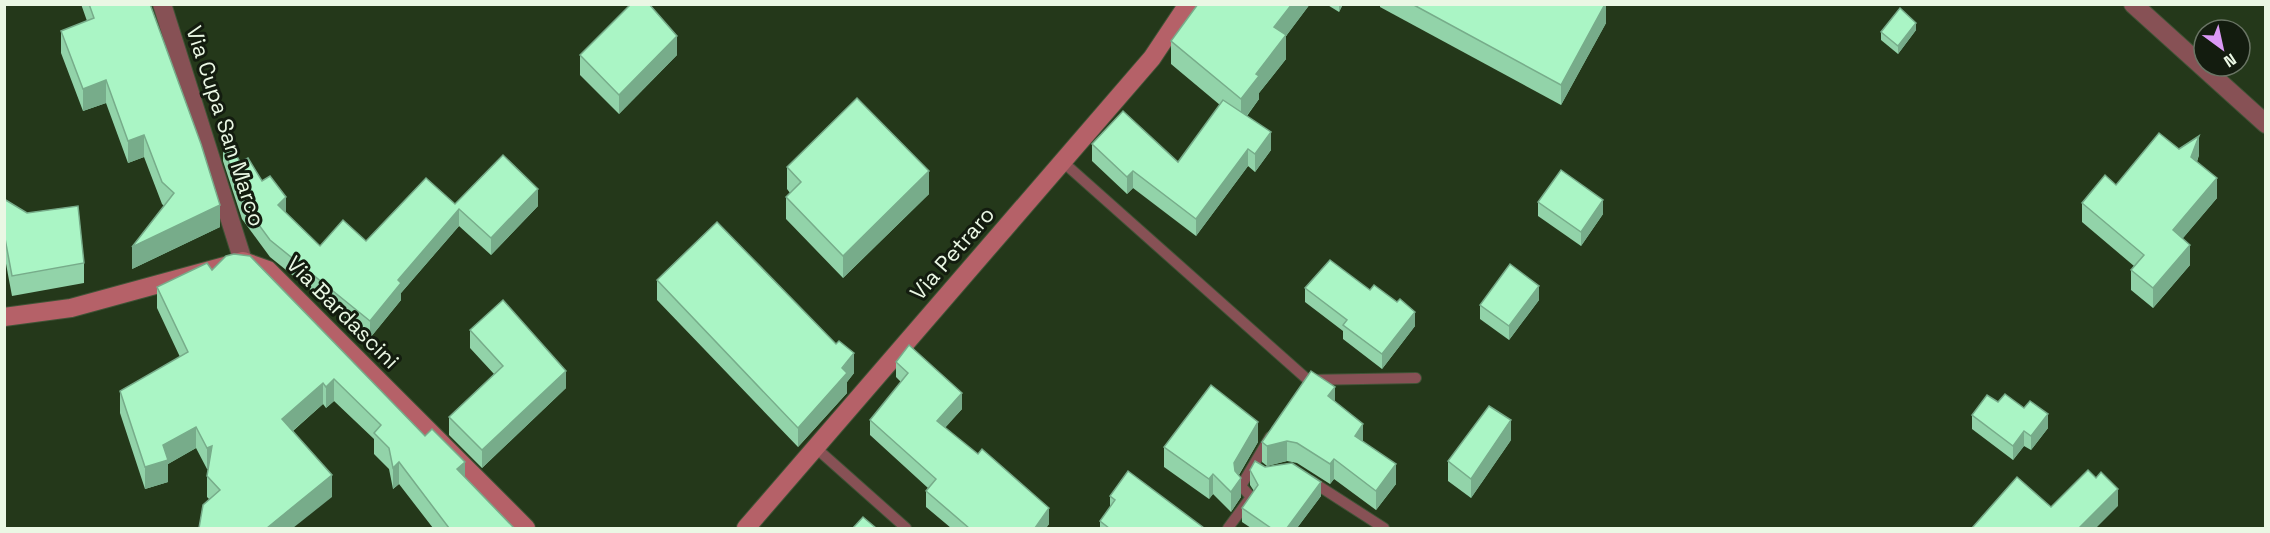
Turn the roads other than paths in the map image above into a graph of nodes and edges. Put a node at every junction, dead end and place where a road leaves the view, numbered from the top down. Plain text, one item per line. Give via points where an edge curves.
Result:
1 (162, 4) edge
2 (1188, 4) edge
3 (2133, 4) edge
4 (2265, 124) edge
5 (1063, 162) junction
6 (243, 261) junction
7 (4, 317) edge
8 (1416, 378) dead end
9 (1277, 426) edge
10 (816, 448) junction
11 (1252, 464) junction
12 (1266, 474) edge
13 (1305, 477) edge
14 (526, 528) edge
15 (746, 528) edge
16 (906, 528) edge
17 (1228, 528) edge
18 (1384, 528) edge

1 - 6 street, Via Cupa San Marco
2 - 5 street, Via Petraro via 1152,58
3 - 4 street
5 - 8 lane via 1305,384
5 - 10 street, Via Petraro
6 - 7 street via 71,308
6 - 14 street, Via Bardascini via 268,270
9 - 11 lane
10 - 15 street, Via Petraro
10 - 16 lane
11 - 12 lane
11 - 17 lane via 1241,486 1251,496
13 - 18 lane

